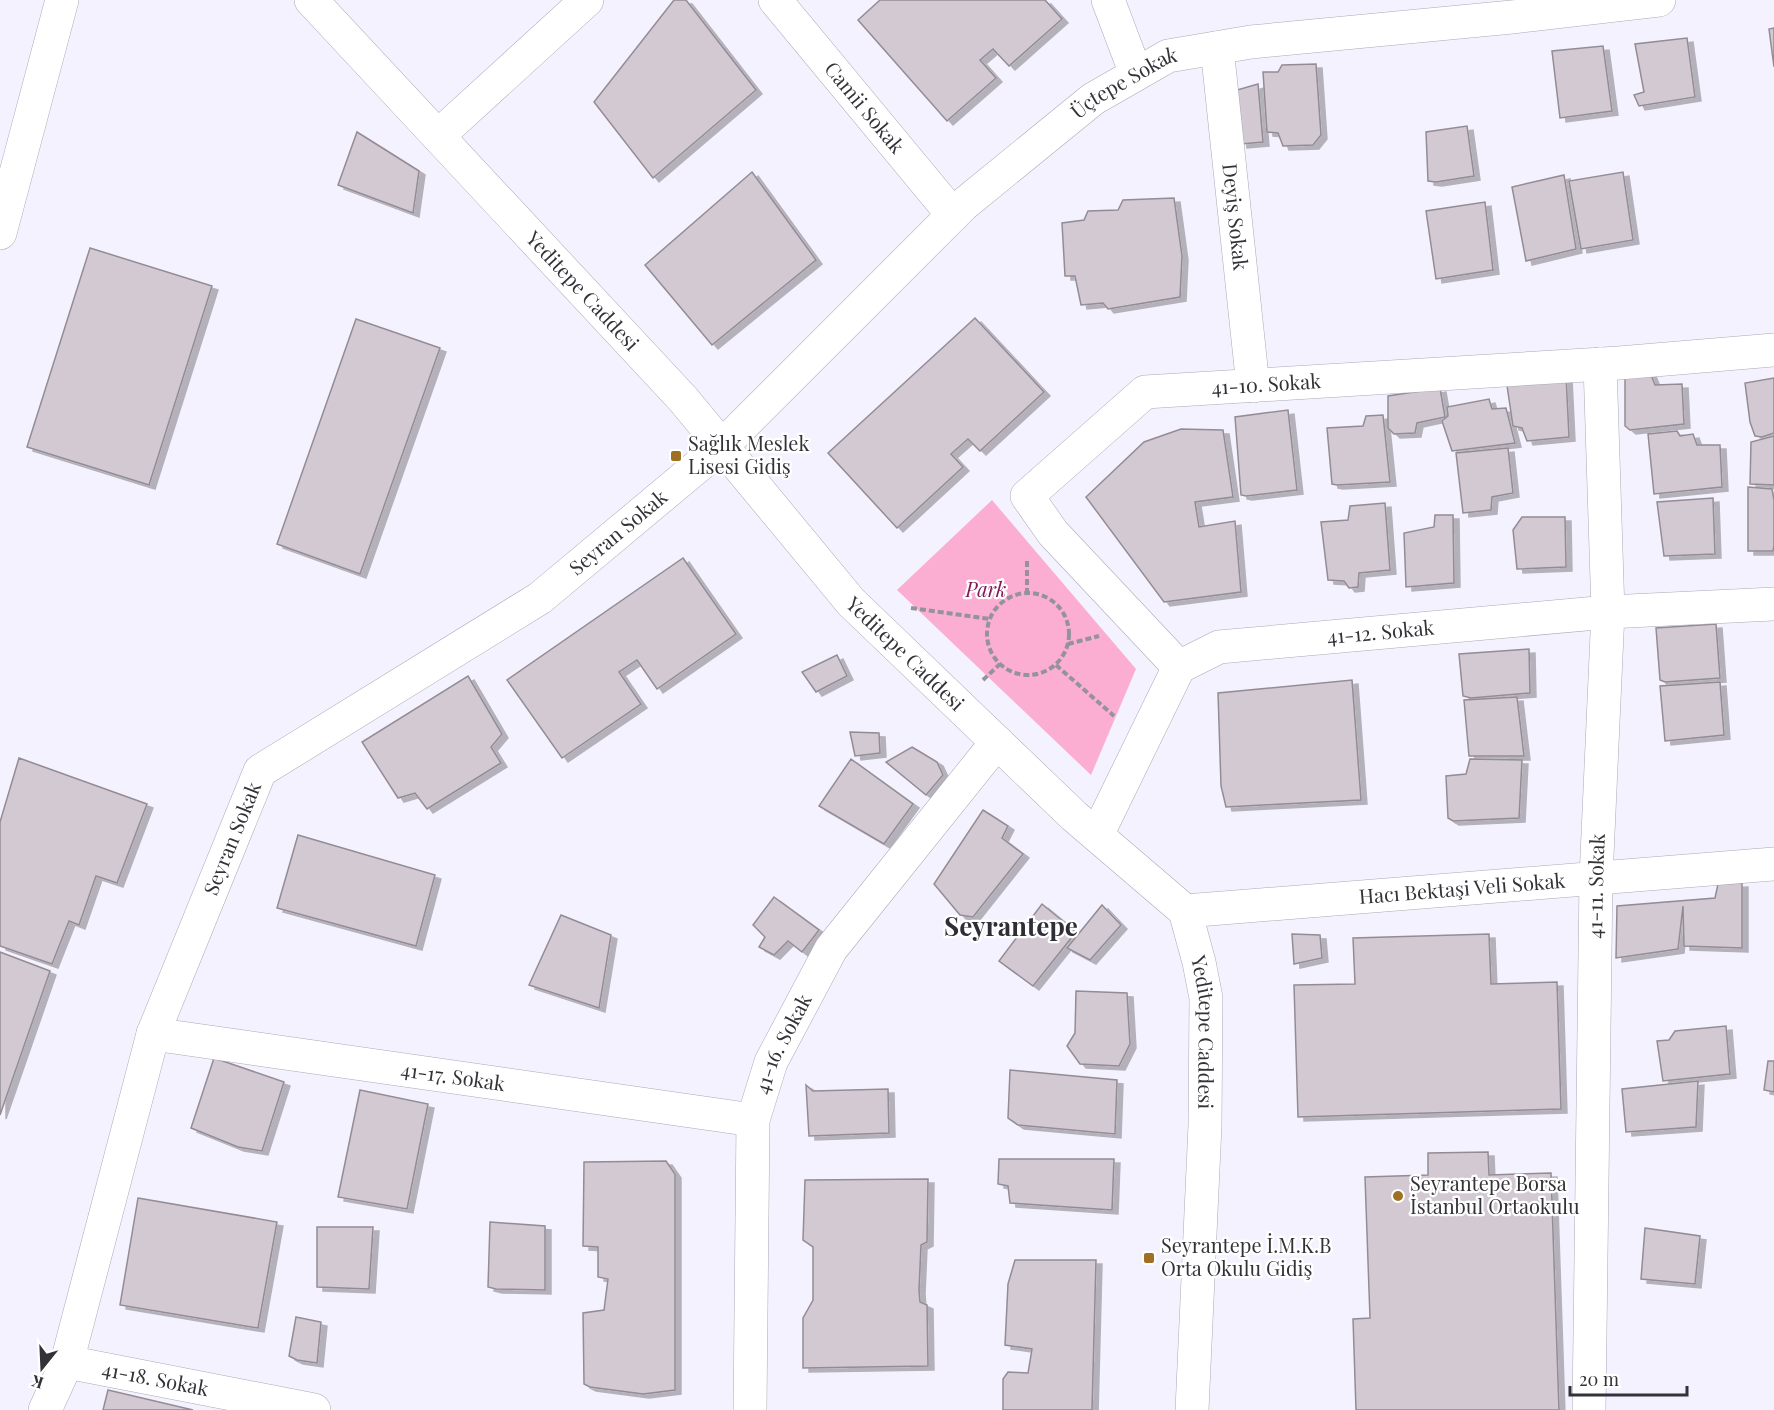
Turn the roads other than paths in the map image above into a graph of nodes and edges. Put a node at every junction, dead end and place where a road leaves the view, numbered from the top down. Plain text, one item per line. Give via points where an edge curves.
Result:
1 (62, 0) edge
2 (311, 0) edge
3 (587, 0) edge
4 (775, 0) edge
5 (1108, 0) edge
6 (1659, 0) edge
7 (1567, 5) edge
8 (1216, 48) junction
9 (1136, 74) junction
10 (438, 136) junction
11 (953, 215) junction
12 (0, 233) edge
13 (1774, 350) edge
14 (1600, 364) junction
15 (1253, 386) junction
16 (722, 446) junction
17 (1774, 604) edge
18 (1608, 612) junction
19 (1179, 667) junction
20 (997, 742) junction
21 (1097, 836) junction
22 (1774, 864) edge
23 (1596, 878) junction
24 (1185, 911) junction
25 (153, 1034) junction
26 (753, 1120) junction
27 (67, 1362) junction
28 (45, 1410) edge
29 (314, 1410) edge
30 (750, 1410) edge
31 (1192, 1410) edge
32 (1589, 1410) edge

1 - 12 street
2 - 10 street, Yeditepe Caddesi
3 - 10 street
4 - 11 street, Camii Sokak
5 - 9 street
6 - 7 street, Üçtepe Sokak
7 - 8 street, Üçtepe Sokak
8 - 9 street, Üçtepe Sokak via 1168,56
8 - 15 street, Deyiş Sokak
9 - 11 street, Üçtepe Sokak via 1093,99
10 - 16 street, Yeditepe Caddesi
11 - 16 street, Üçtepe Sokak
13 - 14 street, 41-10. Sokak
14 - 15 street, 41-10. Sokak
14 - 18 street, 41-11. Sokak
15 - 19 street, 41-10. Sokak via 1145,392 1028,495 1053,533
16 - 20 street, Yeditepe Caddesi via 856,606
16 - 25 street, Seyran Sokak via 540,598 260,771
17 - 18 street, 41-12. Sokak
18 - 19 street, 41-12. Sokak via 1219,647
18 - 23 street, 41-11. Sokak
19 - 21 street
20 - 21 street, Yeditepe Caddesi
20 - 26 street, 41-16. Sokak via 831,949 771,1062
21 - 24 street, Yeditepe Caddesi
22 - 23 street, Hacı Bektaşi Veli Sokak
23 - 24 street, Hacı Bektaşi Veli Sokak
23 - 32 street, 41-11. Sokak
24 - 31 street, Yeditepe Caddesi via 1206,998 1205,1125
25 - 26 street, 41-17. Sokak
25 - 27 street, Seyran Sokak
26 - 30 street, 41-16. Sokak
27 - 28 street, Seyran Sokak
27 - 29 street, 41-18. Sokak

